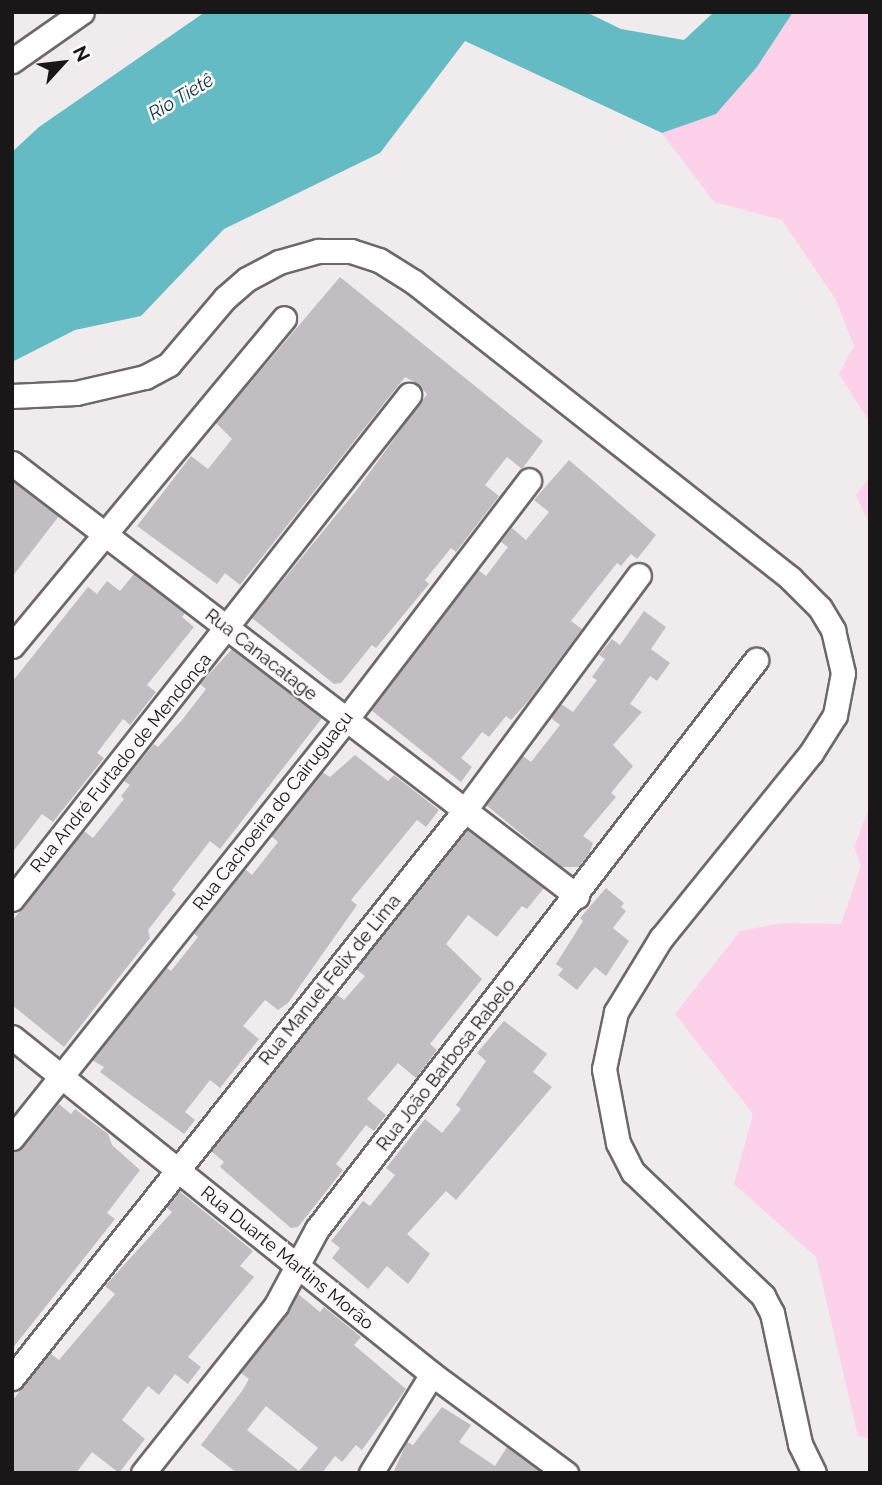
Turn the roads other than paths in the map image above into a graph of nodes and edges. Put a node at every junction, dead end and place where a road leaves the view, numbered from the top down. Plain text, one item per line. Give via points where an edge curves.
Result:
1 (82, 12) edge
2 (12, 61) edge
3 (284, 317) dead end
4 (409, 395) dead end
5 (12, 396) edge
6 (12, 463) edge
7 (529, 480) dead end
8 (103, 533) junction
9 (639, 575) dead end
10 (228, 629) junction
11 (12, 646) edge
12 (756, 660) dead end
13 (345, 721) junction
14 (465, 810) junction
15 (578, 896) junction
16 (12, 899) edge
17 (12, 1037) edge
18 (62, 1077) junction
19 (12, 1138) edge
20 (178, 1171) junction
21 (296, 1267) junction
22 (432, 1374) junction
23 (12, 1378) edge
24 (143, 1473) edge
25 (371, 1473) edge
26 (566, 1473) edge
27 (814, 1473) edge

1 - 2 street
3 - 8 street
4 - 10 street, Rua André Furtado de Mendonça
5 - 27 street via 76,393 145,377 169,364 225,298 254,275 318,251 351,251 379,260 414,282 790,578 820,608 840,652 841,696 835,715 803,763 661,938 616,1012 604,1069 618,1143 633,1172 763,1296 772,1313 800,1444
6 - 8 street, Rua Canacatage
7 - 13 street, Rua Cachoeira do Cairuguaçu
8 - 10 street, Rua Canacatage
8 - 11 street
9 - 14 street, Rua Manuel Felix de Lima
10 - 13 street, Rua Canacatage
10 - 16 street, Rua André Furtado de Mendonça
12 - 15 street, Rua João Barbosa Rabelo
13 - 14 street, Rua Canacatage
13 - 18 street, Rua Cachoeira do Cairuguaçu
14 - 15 street, Rua Canacatage
14 - 20 street, Rua Manuel Felix de Lima
15 - 21 street, Rua João Barbosa Rabelo via 317,1229
17 - 18 street, Rua Duarte Martins Morão
18 - 19 street, Rua Cachoeira do Cairuguaçu
18 - 20 street, Rua Duarte Martins Morão
20 - 21 street, Rua Duarte Martins Morão
20 - 23 street, Rua Manuel Felix de Lima
21 - 22 street, Rua Duarte Martins Morão
21 - 24 street, Rua João Barbosa Rabelo via 276,1305
22 - 25 street
22 - 26 street, Rua Duarte Martins Morão

